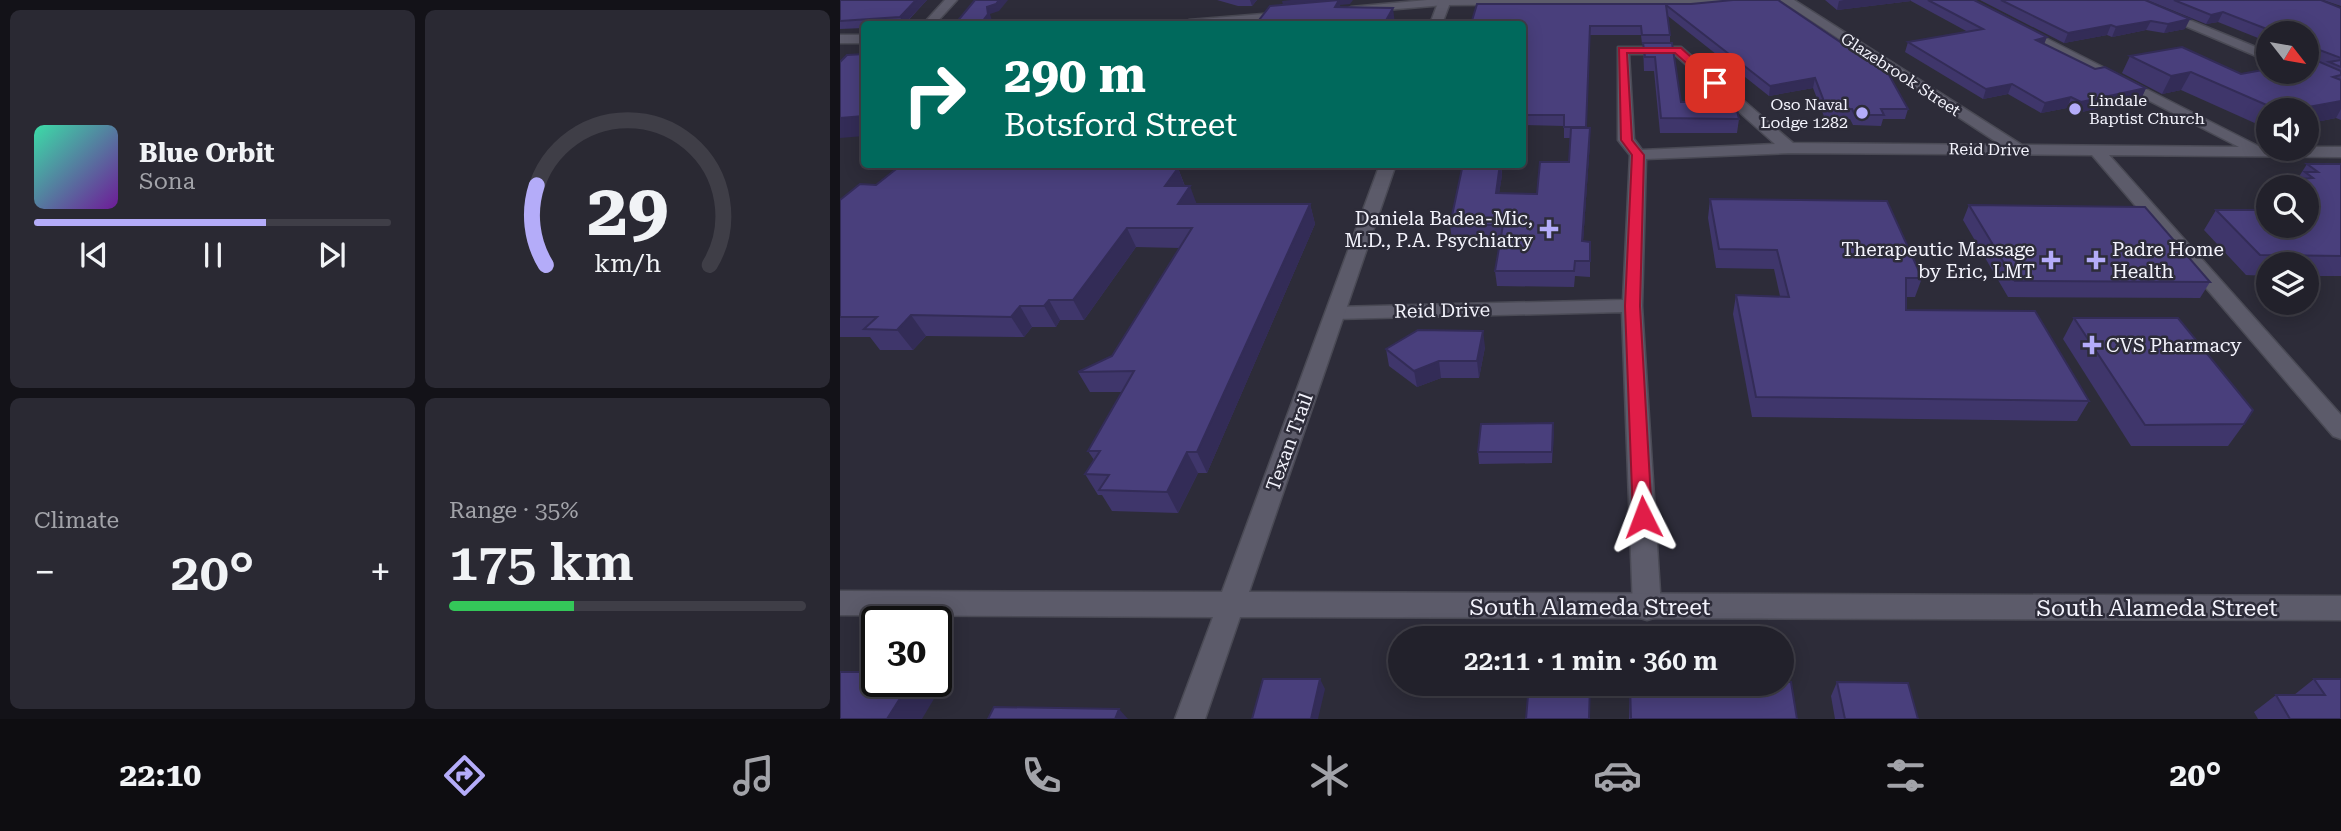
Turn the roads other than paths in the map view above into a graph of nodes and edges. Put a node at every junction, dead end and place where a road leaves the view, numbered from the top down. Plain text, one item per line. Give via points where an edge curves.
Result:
1 (951, 0) edge
2 (1731, 0) edge
3 (1786, 0) edge
4 (2130, 0) edge
5 (1444, 1) edge
6 (1336, 12) edge
7 (1296, 15) edge
8 (932, 21) edge
9 (1225, 21) edge
10 (1437, 21) edge
11 (2013, 25) edge
12 (840, 39) edge
13 (861, 39) edge
14 (2256, 52) edge
15 (1789, 148) junction
16 (2016, 148) junction
17 (2256, 150) edge
18 (2097, 151) junction
19 (2256, 151) edge
20 (2319, 152) edge
21 (2341, 152) edge
22 (1638, 155) junction
23 (1387, 168) edge
24 (1632, 306) junction
25 (1336, 313) junction
26 (2341, 430) edge
27 (840, 603) edge
28 (1231, 605) junction
29 (1647, 608) junction
30 (2341, 608) edge
31 (1190, 719) edge

1 - 8 street
2 - 5 street
3 - 16 street, Glazebrook Street
4 - 14 street
5 - 6 street
5 - 10 street
7 - 9 street
11 - 17 street
12 - 13 street
15 - 16 street, Reid Drive
15 - 22 street, Reid Drive
15 - 22 street via 1677,50 1622,50 1626,140
16 - 18 street, Reid Drive
18 - 19 street, Reid Drive
18 - 26 street
20 - 21 street, Reid Drive
22 - 24 street
23 - 25 street, Texan Trail
24 - 25 street, Reid Drive
24 - 29 street
25 - 28 street, Texan Trail
27 - 28 street, South Alameda Street
28 - 29 street, South Alameda Street
28 - 31 street, Texan Trail
29 - 30 street, South Alameda Street

